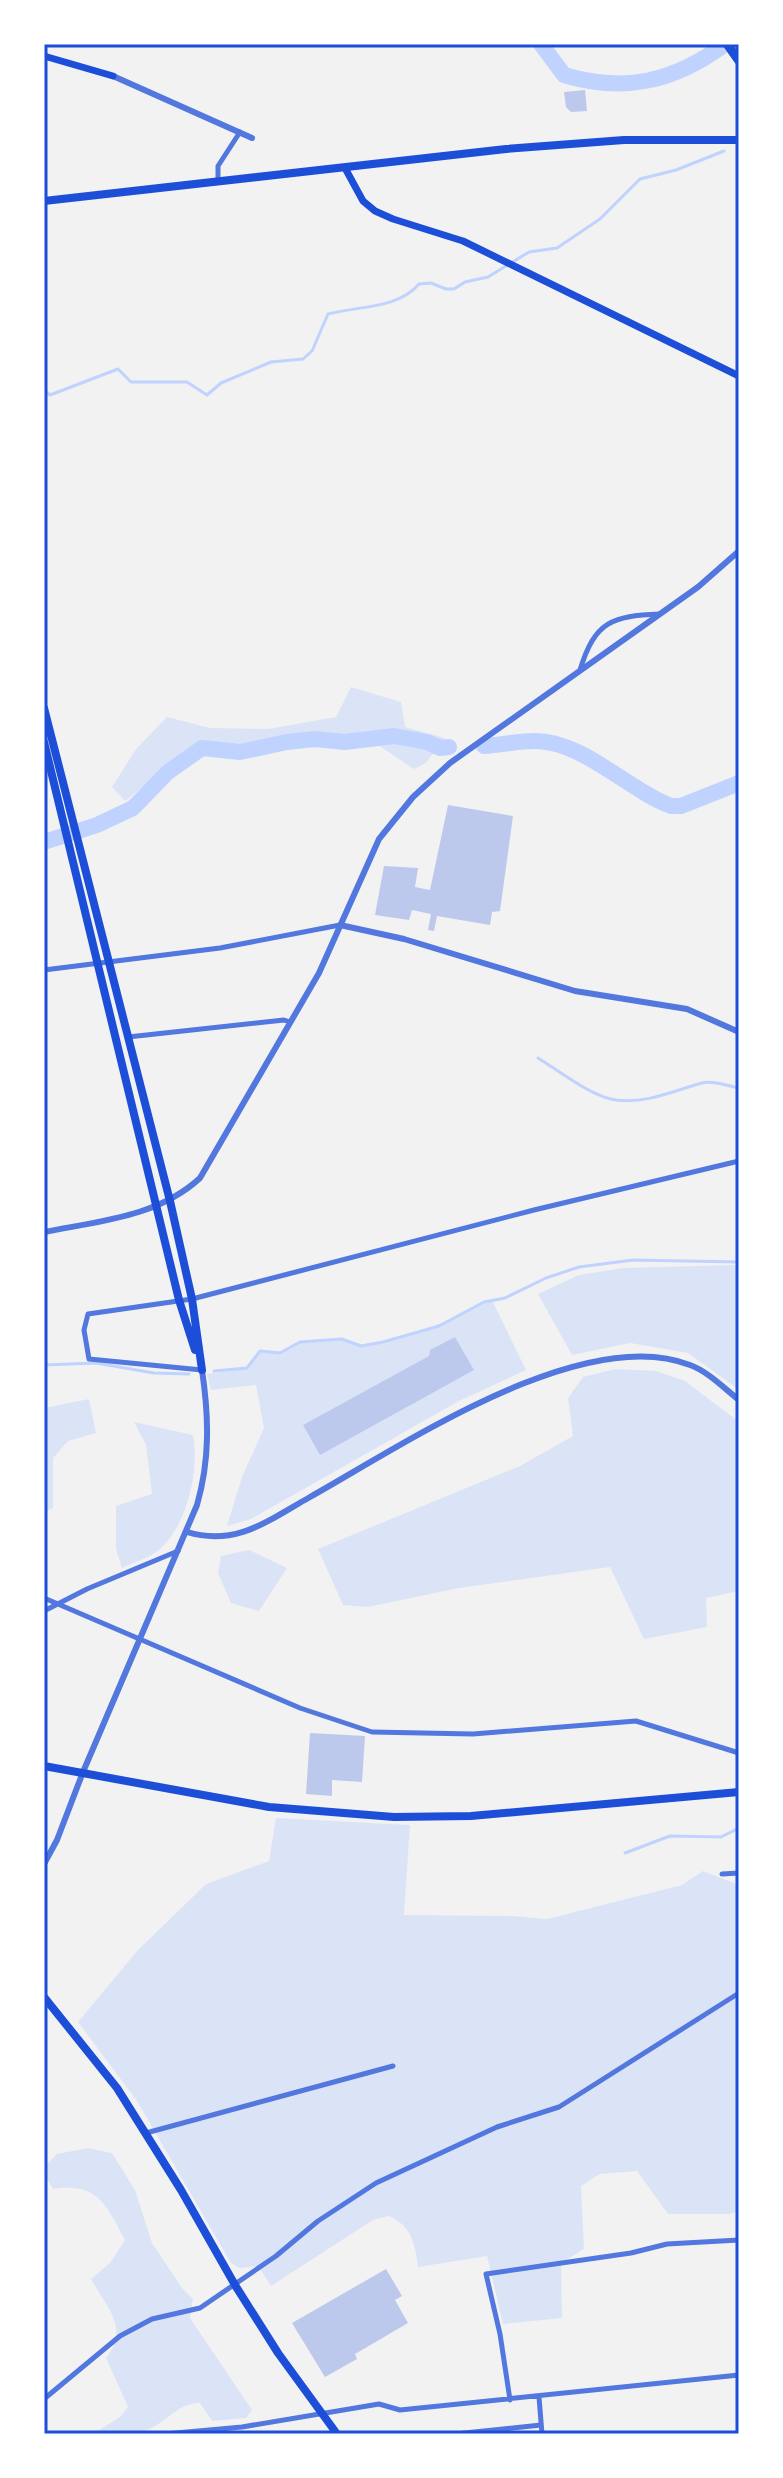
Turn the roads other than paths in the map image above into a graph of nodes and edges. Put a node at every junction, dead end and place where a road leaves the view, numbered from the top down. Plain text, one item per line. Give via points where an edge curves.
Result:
1 (727, 44) edge
2 (44, 56) edge
3 (739, 61) edge
4 (113, 76) joint
5 (240, 132) junction
6 (252, 138) dead end
7 (739, 140) edge
8 (345, 168) junction
9 (218, 182) junction
10 (44, 201) edge
11 (739, 376) edge
12 (739, 551) edge
13 (660, 614) junction
14 (580, 670) junction
15 (44, 708) edge
16 (44, 742) edge
17 (68, 822) junction
18 (72, 840) junction
19 (340, 925) junction
20 (108, 961) junction
21 (98, 962) junction
22 (44, 970) edge
23 (290, 1022) junction
24 (739, 1032) edge
25 (127, 1037) junction
26 (739, 1161) edge
27 (170, 1201) junction
28 (158, 1207) junction
29 (44, 1232) edge
30 (192, 1299) junction
31 (179, 1300) junction
32 (202, 1370) junction
33 (739, 1400) edge
34 (187, 1532) junction
35 (179, 1550) junction
36 (44, 1598) edge
37 (58, 1603) junction
38 (44, 1611) edge
39 (140, 1640) junction
40 (739, 1753) edge
41 (44, 1766) edge
42 (83, 1772) junction
43 (739, 1792) edge
44 (44, 1864) edge
45 (739, 1873) edge
46 (722, 1874) dead end
47 (739, 1993) edge
48 (44, 1997) edge
49 (54, 2010) junction
50 (44, 2012) edge
51 (393, 2066) dead end
52 (146, 2133) junction
53 (739, 2240) edge
54 (235, 2285) junction
55 (739, 2375) edge
56 (539, 2397) junction
57 (44, 2399) edge
58 (510, 2400) junction
59 (324, 2415) junction
60 (541, 2425) junction
61 (165, 2434) edge
62 (337, 2434) edge
63 (455, 2434) edge
64 (542, 2434) edge

1 - 3 highway
2 - 4 main road
4 - 5 street
5 - 6 street
5 - 9 street via 218,166
7 - 8 main road via 548,145
8 - 9 main road
8 - 11 main road via 363,201 375,211 463,241
9 - 10 main road
12 - 13 street
13 - 14 street
13 - 14 street via 626,615 609,623 588,642
14 - 19 street via 450,763 413,797 379,839
15 - 17 main road
16 - 17 main road
17 - 18 main road
18 - 20 main road
18 - 21 main road
19 - 20 street via 220,948
19 - 23 street
19 - 24 street via 575,991 687,1009
20 - 21 street
20 - 25 main road
21 - 22 street
21 - 28 main road
23 - 25 street
23 - 27 street via 210,1165
25 - 27 main road
26 - 30 street
27 - 28 street
27 - 30 main road
28 - 29 street
28 - 31 main road
30 - 31 street
30 - 32 main road
31 - 32 main road
31 - 32 street via 88,1314 84,1330 89,1359
32 - 34 street via 207,1461
33 - 34 street via 691,1365 632,1356 591,1360 495,1395 233,1536 208,1539
34 - 35 street
35 - 37 street
35 - 39 street
36 - 37 street
37 - 38 street
37 - 39 street
39 - 40 street via 300,1708 372,1732 473,1734 636,1721
39 - 42 street
41 - 42 main road
42 - 43 main road via 269,1807 394,1817 471,1816
42 - 44 street
45 - 46 street
47 - 54 street via 559,2107 497,2127 376,2183
48 - 49 main road
49 - 50 street
49 - 52 main road
51 - 52 street
52 - 54 main road
53 - 58 street via 667,2244 486,2274
54 - 57 street via 200,2308 152,2319 120,2336
54 - 59 main road
55 - 56 street
56 - 58 street
56 - 60 street
58 - 59 street via 400,2410 379,2404
59 - 61 street
59 - 62 main road
60 - 63 street
60 - 64 street

